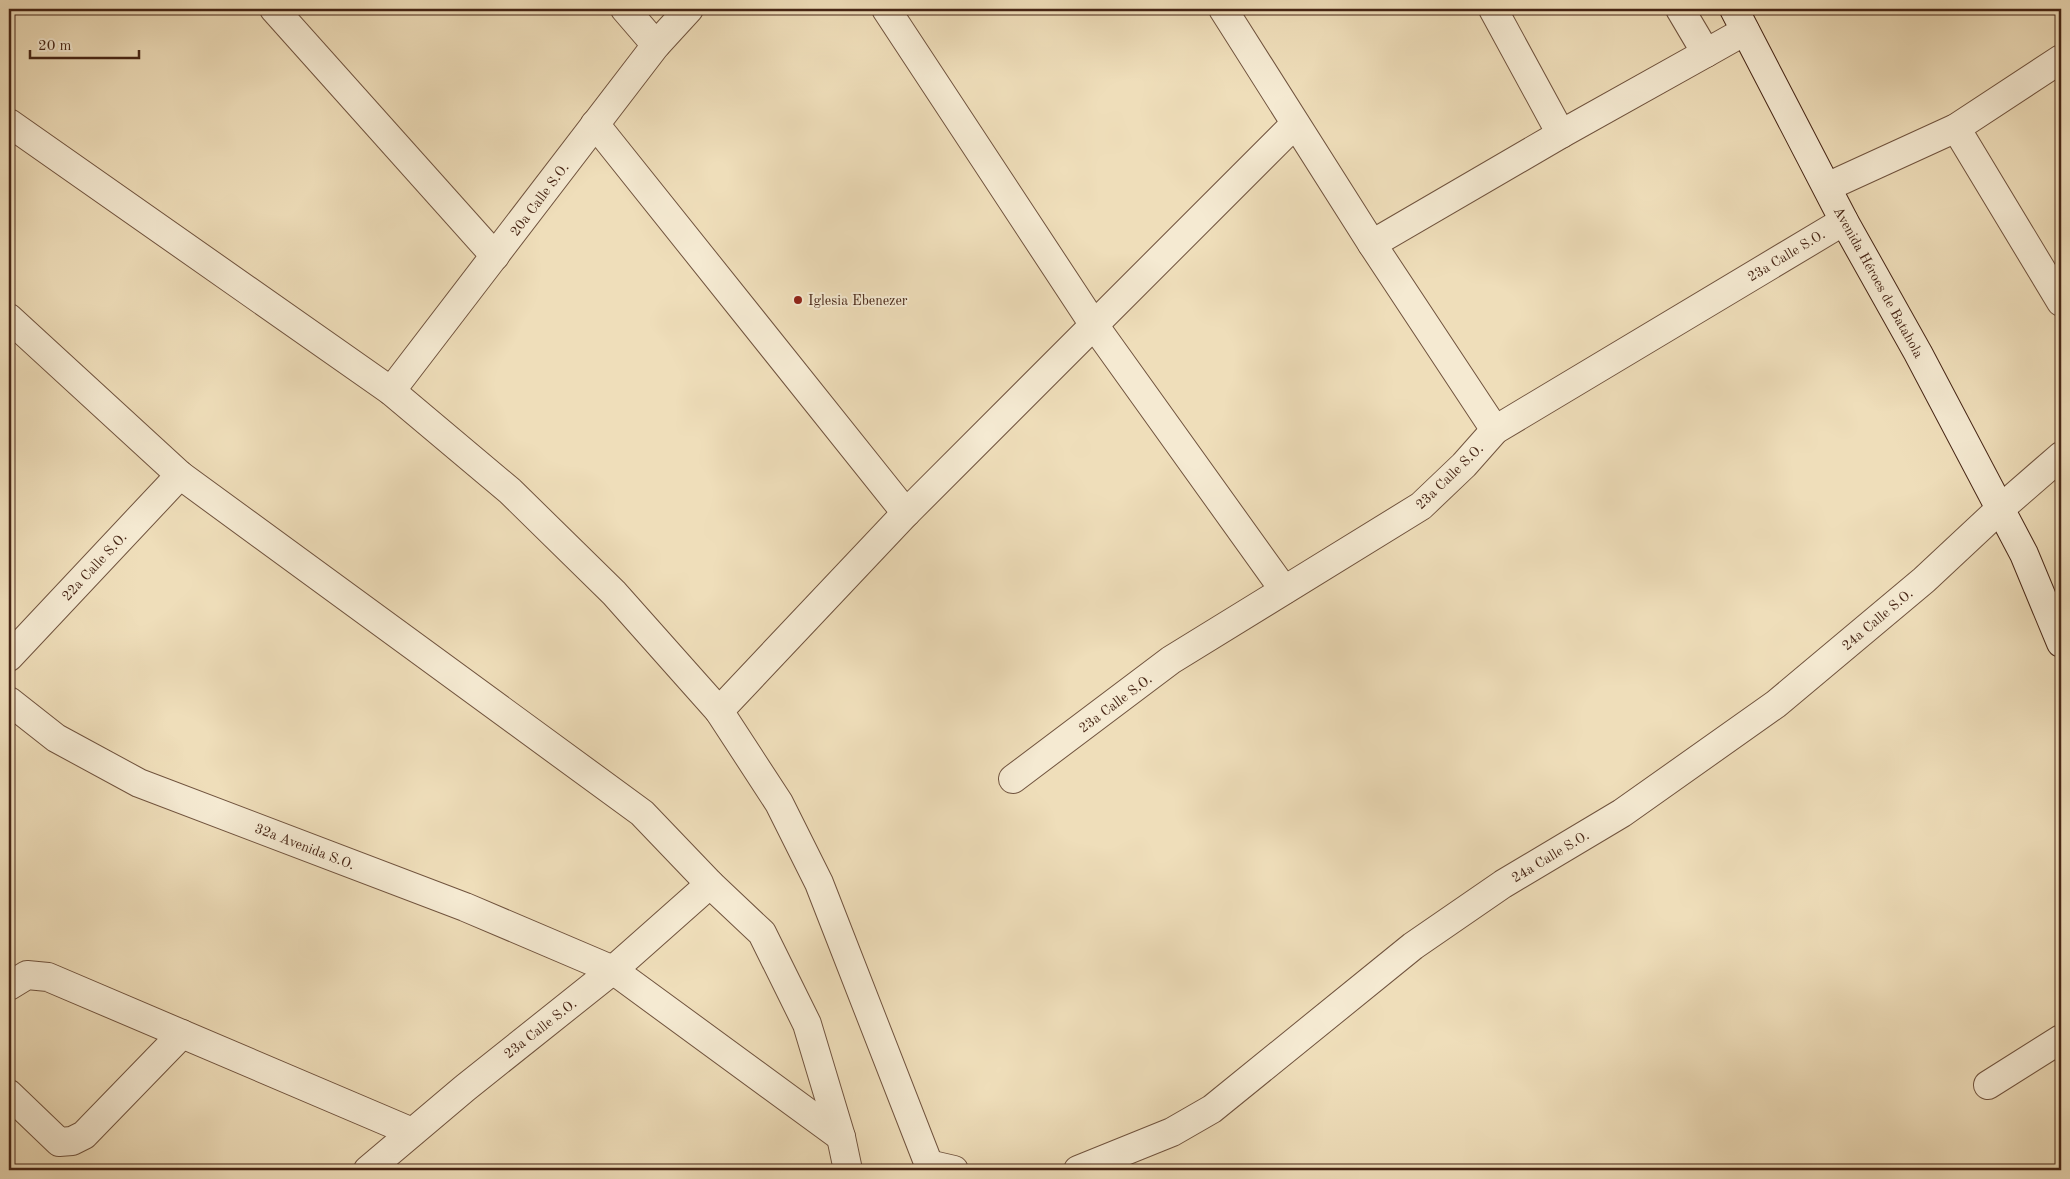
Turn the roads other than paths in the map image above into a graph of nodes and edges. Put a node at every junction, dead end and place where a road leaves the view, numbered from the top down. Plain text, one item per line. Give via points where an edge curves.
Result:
1 (274, 9) edge
2 (625, 9) edge
3 (689, 9) edge
4 (886, 9) edge
5 (1222, 9) edge
6 (1493, 9) edge
7 (1680, 9) edge
8 (1739, 20) edge
9 (656, 45) junction
10 (1706, 53) junction
11 (2061, 59) edge
12 (9, 123) edge
13 (596, 124) junction
14 (1296, 124) junction
15 (1956, 128) junction
16 (1561, 134) junction
17 (1827, 187) junction
18 (1844, 221) junction
19 (1372, 244) junction
20 (495, 256) junction
21 (2061, 302) edge
22 (9, 318) edge
23 (1094, 325) junction
24 (391, 391) junction
25 (1495, 430) junction
26 (2061, 456) edge
27 (180, 475) junction
28 (2000, 509) junction
29 (906, 513) junction
30 (2024, 554) junction
31 (1284, 590) junction
32 (2061, 595) edge
33 (2061, 644) edge
34 (9, 657) edge
35 (9, 701) edge
36 (719, 712) junction
37 (1013, 779) dead end
38 (710, 884) junction
39 (613, 970) junction
40 (9, 986) edge
41 (182, 1034) junction
42 (2061, 1039) edge
43 (1988, 1085) dead end
44 (9, 1094) edge
45 (412, 1132) junction
46 (841, 1137) junction
47 (938, 1168) edge
48 (368, 1170) edge
49 (848, 1170) edge
50 (1078, 1170) edge

1 - 20 street
2 - 9 street
3 - 9 street, 20a Calle S.O.
4 - 23 street
5 - 14 street
6 - 16 street
7 - 10 street
8 - 10 street
8 - 17 street, Avenida Héroes de Batahola
9 - 13 street, 20a Calle S.O.
10 - 16 street
11 - 15 street
12 - 24 street
13 - 20 street, 20a Calle S.O.
13 - 29 street
14 - 19 street
14 - 23 street
15 - 17 street
15 - 21 street
16 - 19 street
17 - 18 street, Avenida Héroes de Batahola
18 - 25 street, 23a Calle S.O.
18 - 28 street, Avenida Héroes de Batahola
19 - 25 street
20 - 24 street, 20a Calle S.O.
22 - 27 street
23 - 29 street
23 - 31 street
24 - 36 street via 510,491 614,593
25 - 31 street, 23a Calle S.O. via 1421,506
26 - 28 street, 24a Calle S.O.
27 - 34 street, 22a Calle S.O.
27 - 38 street via 642,813
28 - 30 street, Avenida Héroes de Batahola
28 - 50 street, 24a Calle S.O. via 1909,592 1776,704 1622,813 1503,884 1413,946 1212,1109 1172,1132
29 - 36 street
30 - 32 street, Avenida Héroes de Batahola
30 - 33 street, Avenida Héroes de Batahola
31 - 37 street, 23a Calle S.O. via 1172,660
35 - 39 street, 32a Avenida S.O. via 56,738 139,783 465,907
36 - 47 street via 778,803 819,883
38 - 39 street, 23a Calle S.O.
38 - 46 street via 762,932 807,1024
39 - 45 street, 23a Calle S.O.
39 - 46 street, 32a Avenida S.O.
40 - 41 street via 27,975 48,977
41 - 44 street via 84,1136 72,1141 59,1142
41 - 45 street
42 - 43 street
45 - 48 street, 23a Calle S.O.
46 - 49 street

